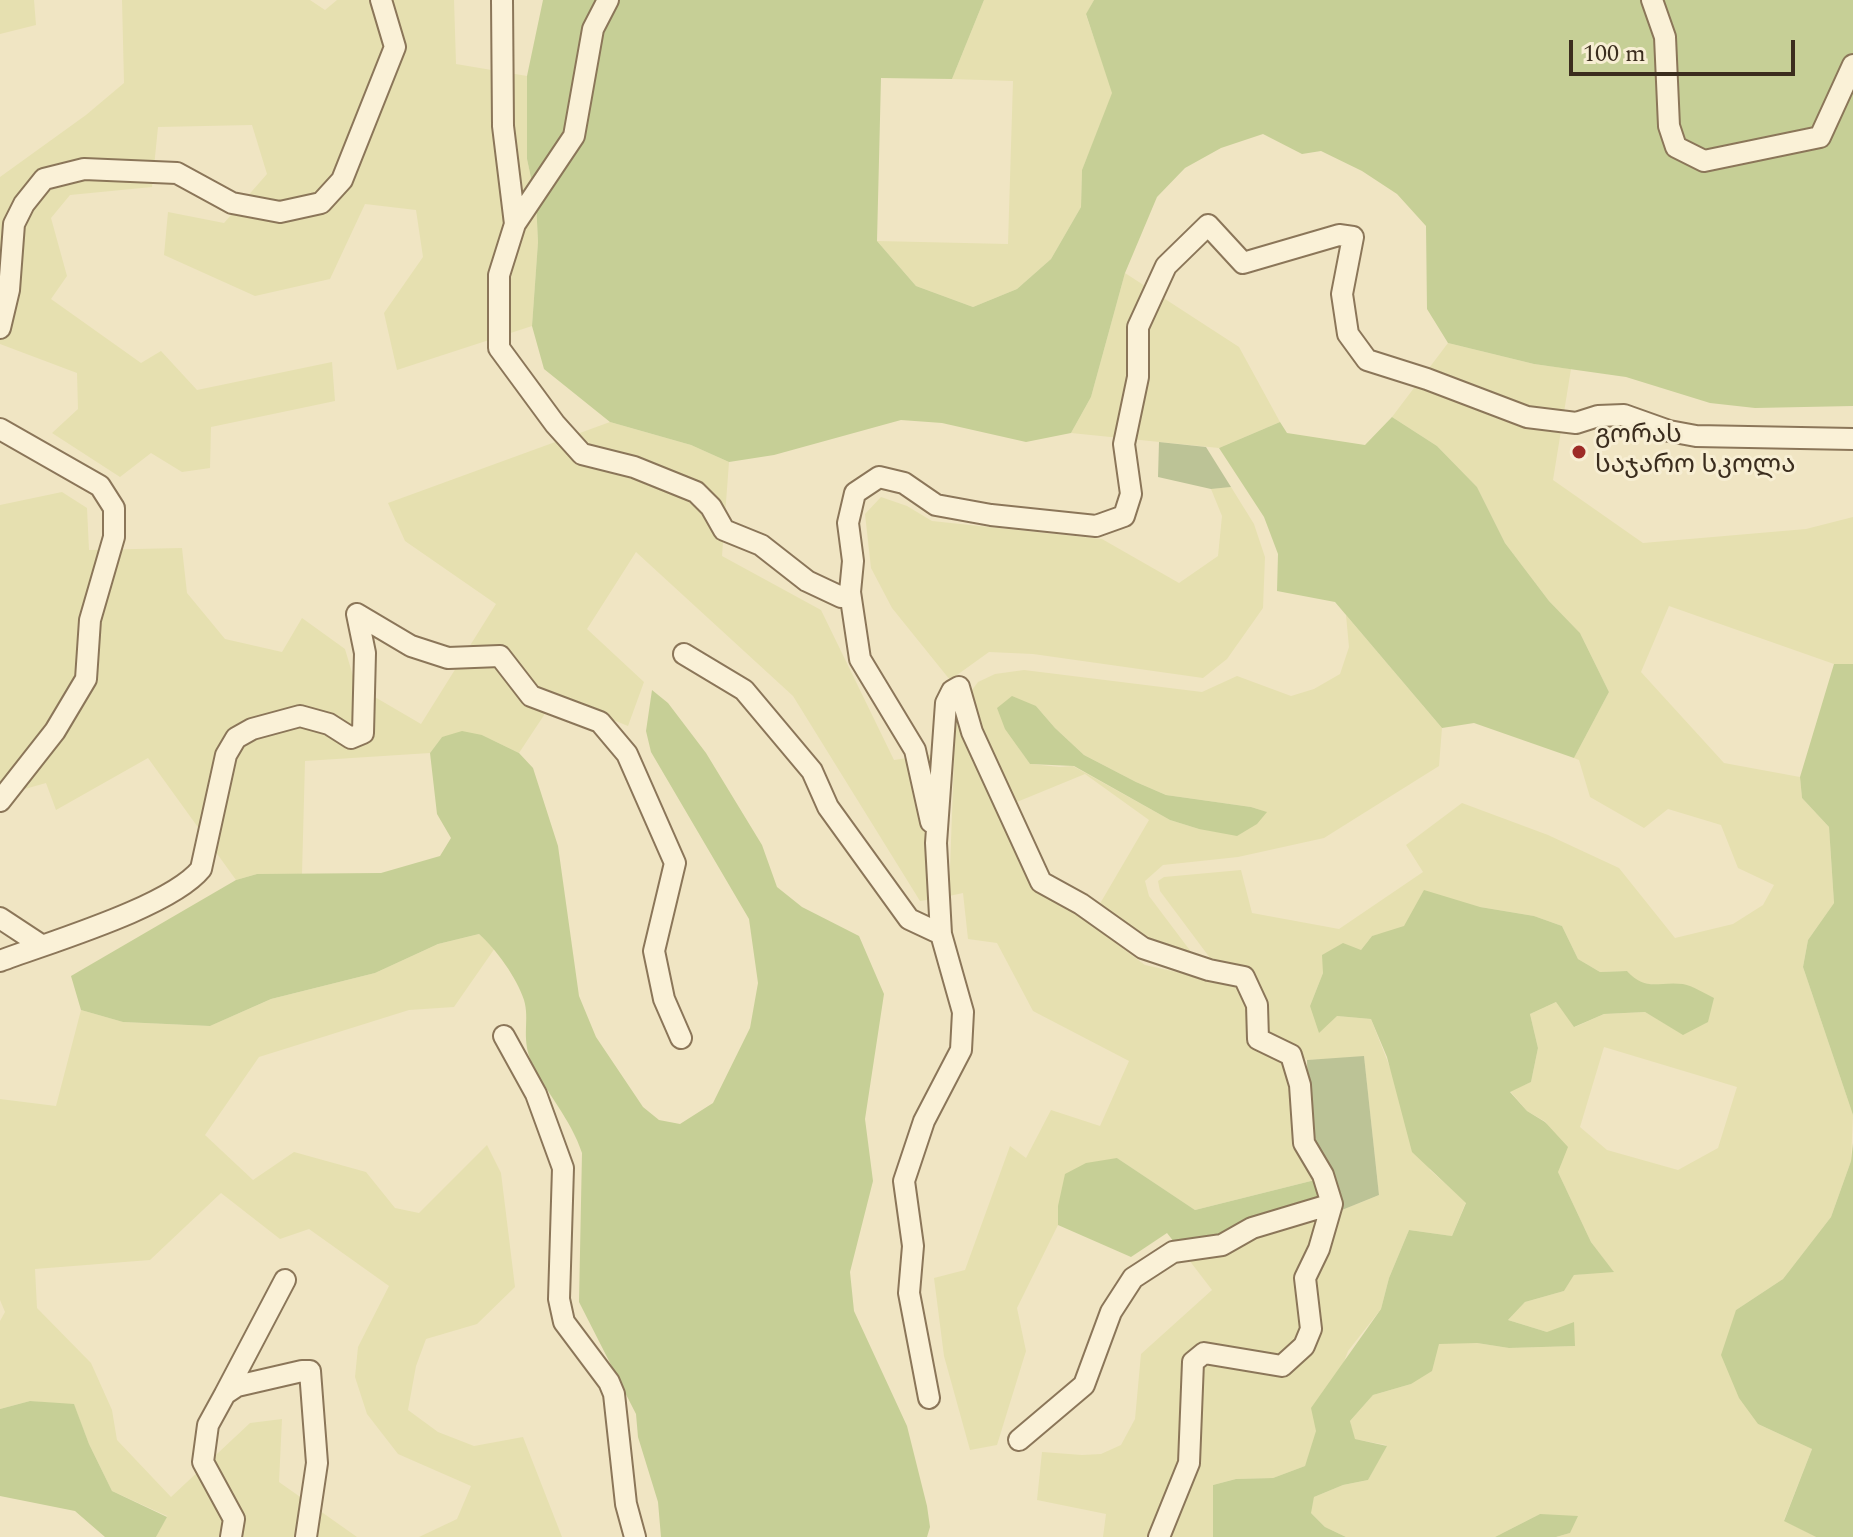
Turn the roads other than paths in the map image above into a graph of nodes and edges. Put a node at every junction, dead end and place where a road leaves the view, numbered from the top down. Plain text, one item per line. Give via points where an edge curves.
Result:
1 (381, 0) edge
2 (502, 0) edge
3 (608, 0) edge
4 (1652, 0) edge
5 (1853, 65) edge
6 (515, 224) junction
7 (0, 328) edge
8 (0, 429) edge
9 (1853, 439) edge
10 (850, 592) junction
11 (684, 654) dead end
12 (0, 801) edge
13 (936, 843) junction
14 (0, 918) edge
15 (941, 934) junction
16 (41, 945) junction
17 (0, 961) edge
18 (504, 1036) dead end
19 (681, 1038) dead end
20 (1332, 1204) junction
21 (285, 1280) dead end
22 (225, 1394) junction
23 (929, 1398) dead end
24 (1019, 1440) dead end
25 (231, 1537) edge
26 (306, 1537) edge
27 (635, 1537) edge
28 (1159, 1537) edge

1 - 7 street via 395,47 342,180 321,203 280,212 232,203 177,173 84,169 44,179 14,224
2 - 6 street via 503,126
3 - 6 street via 593,29 574,136
4 - 5 street via 1665,37 1669,126 1676,147 1704,161 1820,137
6 - 10 street via 499,275 499,348 582,454 634,467 696,492 724,530 761,545 807,581 841,597
8 - 12 street via 100,486 114,508 114,537 90,620 86,679 55,731
9 - 10 street via 1696,436 1624,415 1576,423 1527,417 1367,360 1348,334 1342,294 1353,237 1339,235 1243,263 1208,225 1166,266 1138,327 1138,377 1124,444 1131,494 1124,516 1096,526 991,515 936,505 904,483 879,477 855,493 848,523
10 - 13 street via 860,659 915,750
11 - 15 street via 744,690 812,771 828,807 909,919
13 - 15 street
13 - 20 street via 946,703 959,687 972,732 1041,882 1143,948 1244,977 1257,1005 1258,1039 1291,1055 1300,1085 1304,1143
14 - 16 street
15 - 23 street via 963,1012 961,1050 924,1121 904,1181 913,1246 909,1293
16 - 17 street
16 - 19 street via 124,915 191,881 201,869 226,755 236,738 300,716 329,724 351,738 363,733 365,653 357,614 411,646 448,658 500,656 531,696 600,722 627,754 675,863 654,951 664,999
18 - 27 street via 536,1094 563,1168 559,1299 564,1322 614,1394 626,1504
20 - 24 street via 1252,1228 1222,1245 1173,1252 1133,1278 1111,1312 1084,1385
20 - 28 street via 1305,1278 1311,1329 1304,1346 1282,1366 1204,1353 1193,1362 1189,1463
21 - 22 street
22 - 25 street via 208,1425 203,1462 234,1519
22 - 26 street via 237,1386 310,1371 317,1463

